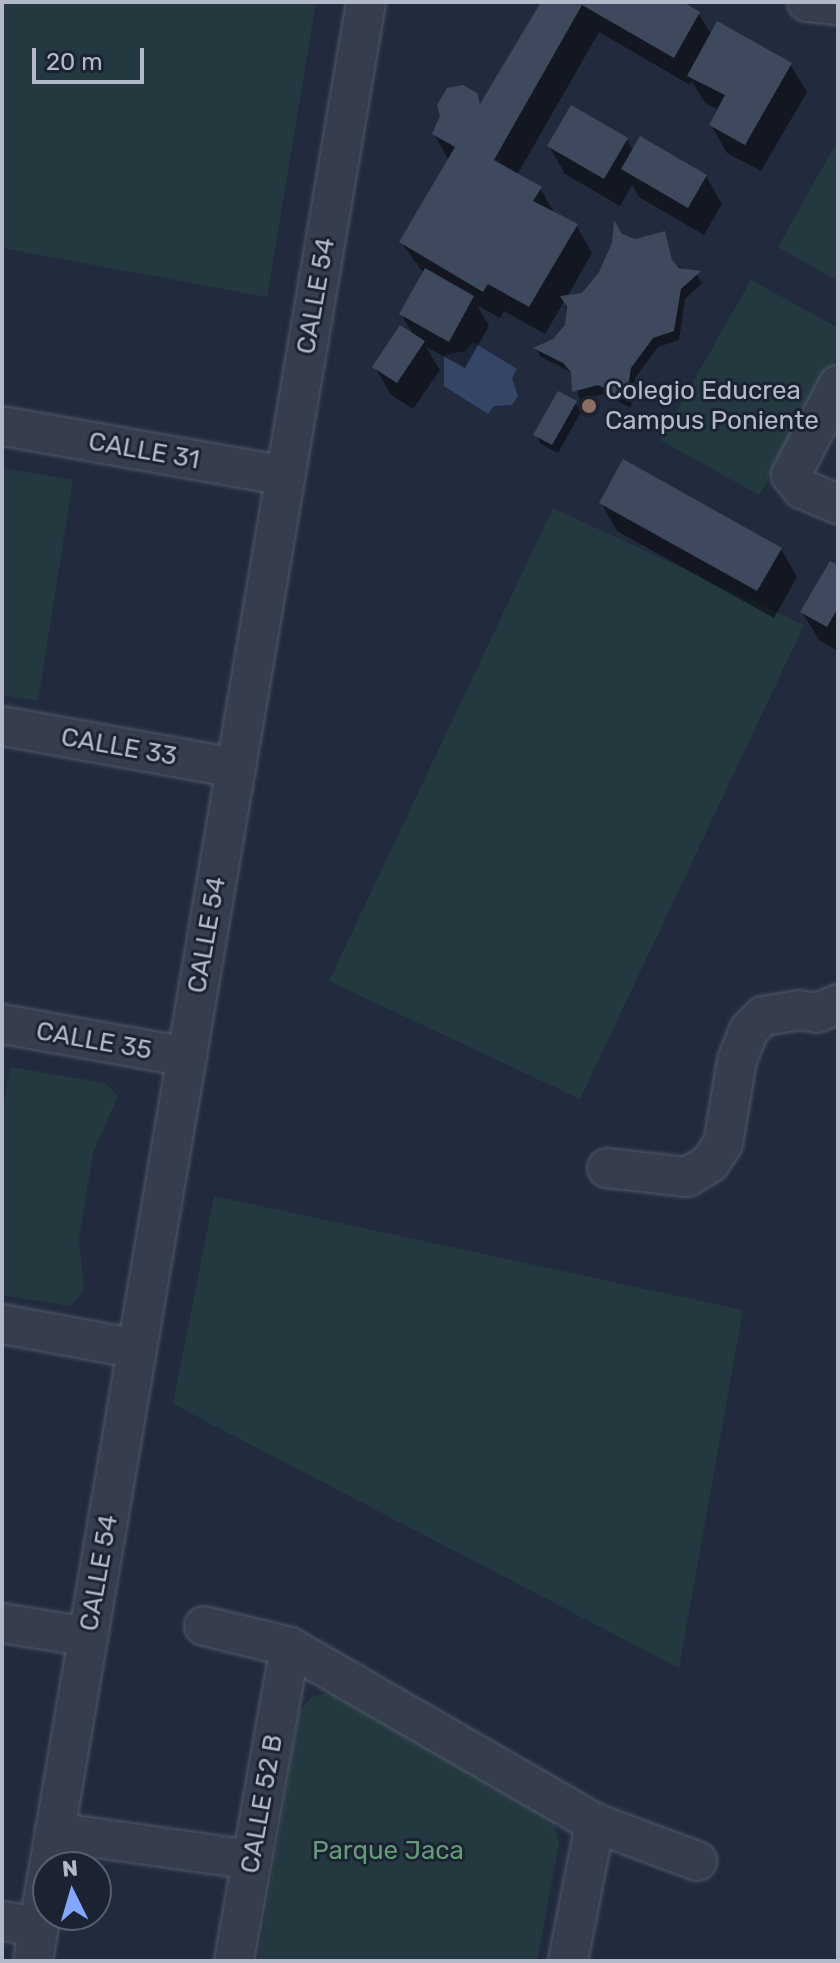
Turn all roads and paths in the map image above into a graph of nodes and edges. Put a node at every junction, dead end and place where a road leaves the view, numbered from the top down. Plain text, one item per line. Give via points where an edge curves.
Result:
1 (366, 2) edge
2 (807, 2) edge
3 (838, 5) edge
4 (838, 385) edge
5 (2, 426) edge
6 (286, 476) junction
7 (838, 504) edge
8 (2, 726) edge
9 (236, 768) junction
10 (838, 1004) edge
11 (2, 1024) edge
12 (187, 1057) junction
13 (607, 1168) dead end
14 (2, 1324) edge
15 (137, 1349) junction
16 (2, 1623) edge
17 (204, 1626) dead end
18 (88, 1637) junction
19 (290, 1647) junction
20 (595, 1823) junction
21 (52, 1851) edge
22 (112, 1858) edge
23 (252, 1860) junction
24 (697, 1861) dead end
25 (32, 1913) edge
26 (24, 1936) edge
27 (234, 1961) edge
28 (568, 1961) edge

1 - 6 street, CALLE 54
2 - 3 street
4 - 7 street via 791,475 802,489
5 - 6 street, CALLE 31
6 - 9 street, CALLE 54
8 - 9 street, CALLE 33
9 - 12 street, CALLE 54
10 - 13 street via 817,1013 763,1016 749,1030 737,1060 723,1144 710,1163 687,1177
11 - 12 street, CALLE 35
12 - 15 street, CALLE 54
14 - 15 street
15 - 18 street, CALLE 54
16 - 18 street
17 - 19 street
18 - 21 street, CALLE 54
19 - 20 street
19 - 23 street, CALLE 52 B
20 - 24 street
20 - 28 street
22 - 23 street
23 - 27 street, CALLE 52 B
25 - 26 street, CALLE 54

